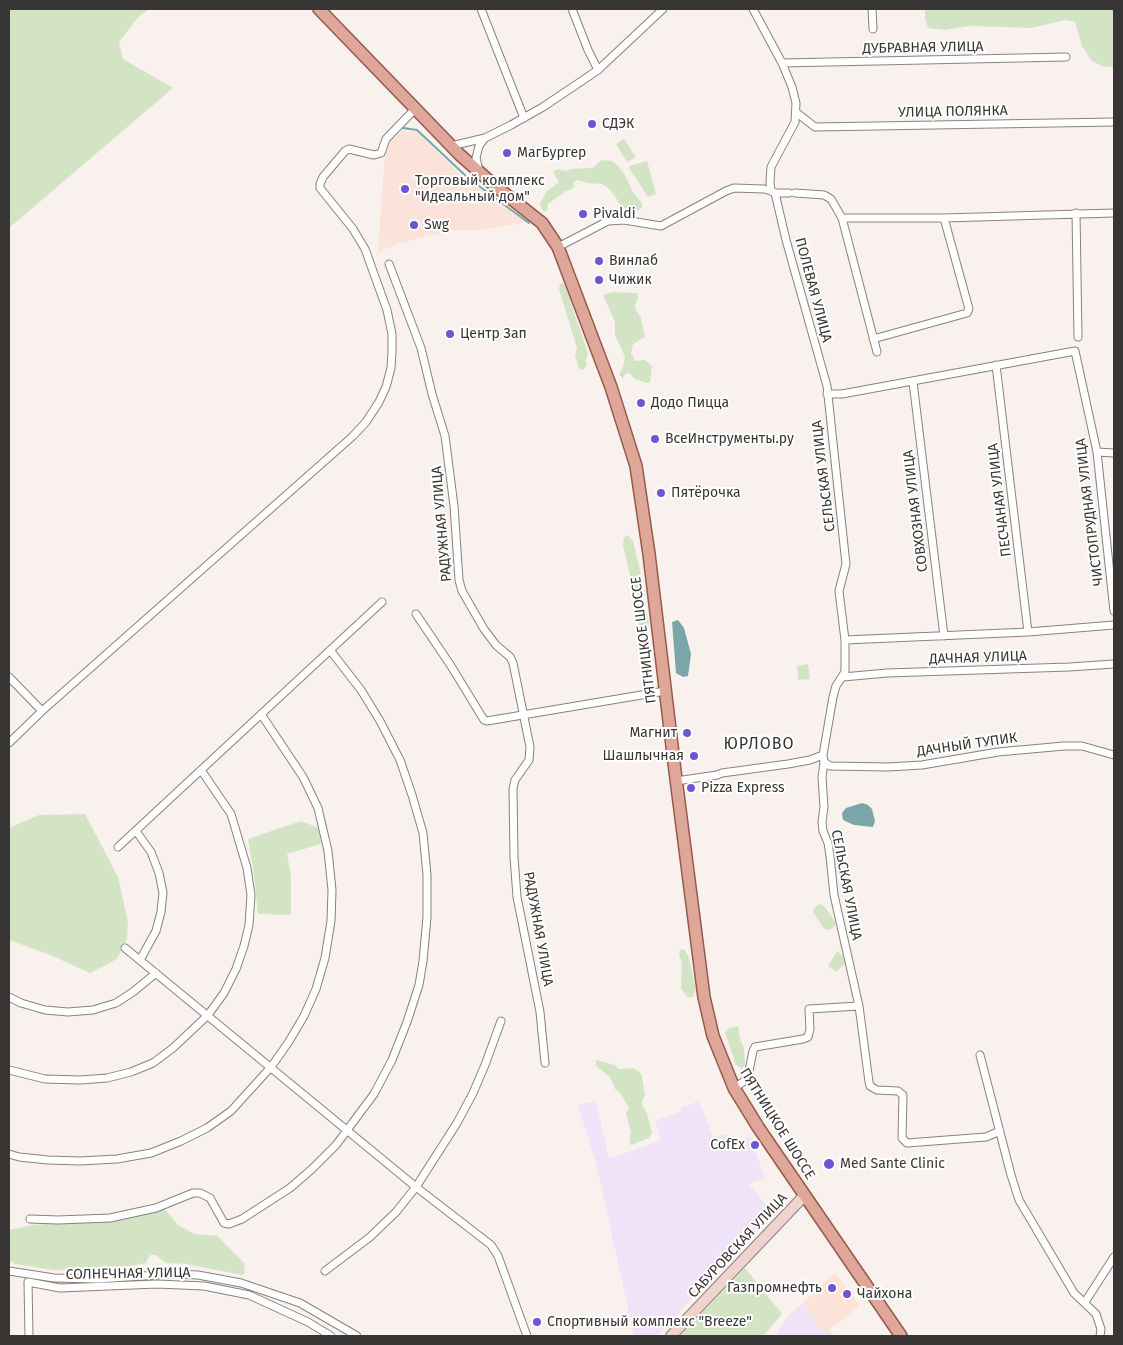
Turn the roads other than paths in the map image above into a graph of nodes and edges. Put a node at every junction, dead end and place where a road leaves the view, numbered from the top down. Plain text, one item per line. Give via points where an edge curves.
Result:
1 (319, 9) edge
2 (482, 9) edge
3 (572, 9) edge
4 (663, 9) edge
5 (752, 9) edge
6 (872, 9) edge
7 (873, 29) dead end
8 (1066, 57) dead end
9 (782, 63) junction
10 (598, 70) junction
11 (415, 109) junction
12 (797, 113) junction
13 (524, 118) junction
14 (1114, 122) edge
15 (484, 138) junction
16 (451, 146) junction
17 (480, 173) junction
18 (773, 192) junction
19 (1076, 213) junction
20 (1114, 213) edge
21 (842, 218) junction
22 (944, 218) junction
23 (558, 247) junction
24 (389, 264) dead end
25 (1078, 337) dead end
26 (874, 339) junction
27 (877, 352) dead end
28 (996, 366) junction
29 (913, 382) junction
30 (827, 394) junction
31 (1097, 452) junction
32 (1114, 452) edge
33 (382, 602) dead end
34 (1114, 611) edge
35 (416, 614) dead end
36 (1114, 625) edge
37 (1028, 632) junction
38 (944, 636) junction
39 (845, 640) junction
40 (330, 650) junction
41 (1114, 664) edge
42 (843, 677) junction
43 (9, 678) edge
44 (665, 691) junction
45 (42, 711) junction
46 (261, 714) junction
47 (524, 716) junction
48 (9, 743) edge
49 (1114, 755) edge
50 (823, 758) junction
51 (201, 770) junction
52 (676, 781) junction
53 (136, 831) junction
54 (118, 847) dead end
55 (126, 948) dead end
56 (140, 960) junction
57 (156, 973) junction
58 (9, 997) edge
59 (859, 1006) junction
60 (208, 1015) junction
61 (501, 1021) dead end
62 (980, 1055) dead end
63 (545, 1063) dead end
64 (271, 1067) junction
65 (9, 1070) edge
66 (734, 1088) junction
67 (348, 1130) junction
68 (1000, 1131) junction
69 (9, 1154) edge
70 (416, 1187) junction
71 (804, 1196) junction
72 (30, 1219) dead end
73 (1114, 1257) edge
74 (9, 1271) edge
75 (325, 1272) dead end
76 (1085, 1302) junction
77 (30, 1336) edge
78 (331, 1336) edge
79 (356, 1336) edge
80 (527, 1336) edge
81 (671, 1336) edge
82 (901, 1336) edge
83 (1100, 1336) edge

1 - 11 main road, ПЯТНИЦКОЕ ШОССЕ
2 - 13 street
3 - 10 street
4 - 10 street
5 - 9 street
6 - 7 street
8 - 9 street, ДУБРАВНАЯ УЛИЦА
9 - 12 street via 792,87
10 - 13 street
11 - 16 main road, ПЯТНИЦКОЕ ШОССЕ
11 - 45 street via 386,139 381,153 345,151 320,184 365,250 387,310 392,351 386,387 379,402 353,436
12 - 14 street, УЛИЦА ПОЛЯНКА via 815,127
12 - 18 street via 771,167
13 - 15 street
15 - 16 street
15 - 17 street via 476,158
16 - 17 main road, ПЯТНИЦКОЕ ШОССЕ
17 - 23 main road, ПЯТНИЦКОЕ ШОССЕ via 542,223
18 - 21 street via 824,195 831,199
18 - 23 street via 734,188 661,226 624,220 608,222
18 - 30 street, ПОЛЕВАЯ УЛИЦА
19 - 20 street
19 - 22 street
19 - 25 street
21 - 22 street
21 - 26 street
22 - 26 street via 969,309
23 - 44 main road, ПЯТНИЦКОЕ ШОССЕ via 611,386 636,466 650,554
24 - 47 street, РАДУЖНАЯ УЛИЦА via 421,348 445,436 462,591 484,630 513,663
26 - 27 street
28 - 29 street
28 - 31 street, ЧИСТОПРУДНАЯ УЛИЦА via 1075,350
28 - 37 street, ПЕСЧАНАЯ УЛИЦА
29 - 30 street
29 - 38 street, СОВХОЗНАЯ УЛИЦА
30 - 39 street, СЕЛЬСКАЯ УЛИЦА via 846,564 839,591
31 - 32 street
31 - 34 street, ЧИСТОПРУДНАЯ УЛИЦА
33 - 40 street
35 - 47 street via 484,720 490,722
36 - 37 street
37 - 38 street
38 - 39 street
39 - 42 street, СЕЛЬСКАЯ УЛИЦА
40 - 46 street
40 - 67 street via 361,690 400,760 423,833 427,874 423,961 410,1013 392,1060 374,1094
41 - 42 street, ДАЧНАЯ УЛИЦА
42 - 50 street, СЕЛЬСКАЯ УЛИЦА via 832,697
43 - 45 street
44 - 47 street
44 - 52 main road, ПЯТНИЦКОЕ ШОССЕ
45 - 48 street
46 - 51 street
46 - 64 street via 303,777 318,808 328,851 332,890 332,921 316,988 300,1023
47 - 63 street, РАДУЖНАЯ УЛИЦА via 531,754 515,780 514,857 517,897 540,1012
49 - 50 street, ДАЧНЫЙ ТУПИК via 1082,746 1064,746 888,767 830,766
50 - 52 street
50 - 59 street, СЕЛЬСКАЯ УЛИЦА via 823,831
51 - 53 street
51 - 60 street via 231,814 248,868 251,895 249,925 236,969
52 - 66 main road, ПЯТНИЦКОЕ ШОССЕ via 704,997 713,1036
53 - 54 street
53 - 56 street via 151,852 163,893 156,931
55 - 56 street
56 - 57 street
57 - 58 street via 134,992 93,1010 45,1010 21,1004
57 - 60 street
59 - 66 street via 809,1009 808,1037 755,1047 748,1076
59 - 68 street, СЕЛЬСКАЯ УЛИЦА via 868,1082 877,1090 898,1091 903,1095 902,1138 907,1143 986,1137
60 - 64 street
60 - 65 street via 153,1063 132,1072 80,1080 45,1079
61 - 70 street via 473,1093
62 - 68 street
64 - 67 street
64 - 69 street via 231,1111 207,1128 151,1153 116,1160 80,1161
66 - 71 main road, ПЯТНИЦКОЕ ШОССЕ
67 - 70 street
67 - 72 street via 290,1188 229,1224 222,1221 210,1198 200,1193 156,1208 110,1218
68 - 76 street via 1020,1200 1074,1293
70 - 75 street via 370,1237
70 - 80 street via 491,1245
71 - 81 street, САБУРОВСКАЯ УЛИЦА
71 - 82 main road, ПЯТНИЦКОЕ ШОССЕ
73 - 76 street
74 - 79 street via 54,1278 97,1279 198,1275 241,1283 300,1303
76 - 83 street via 1096,1314
77 - 78 street, СОЛНЕЧНАЯ УЛИЦА via 28,1282 60,1288 157,1284 204,1286 249,1295

